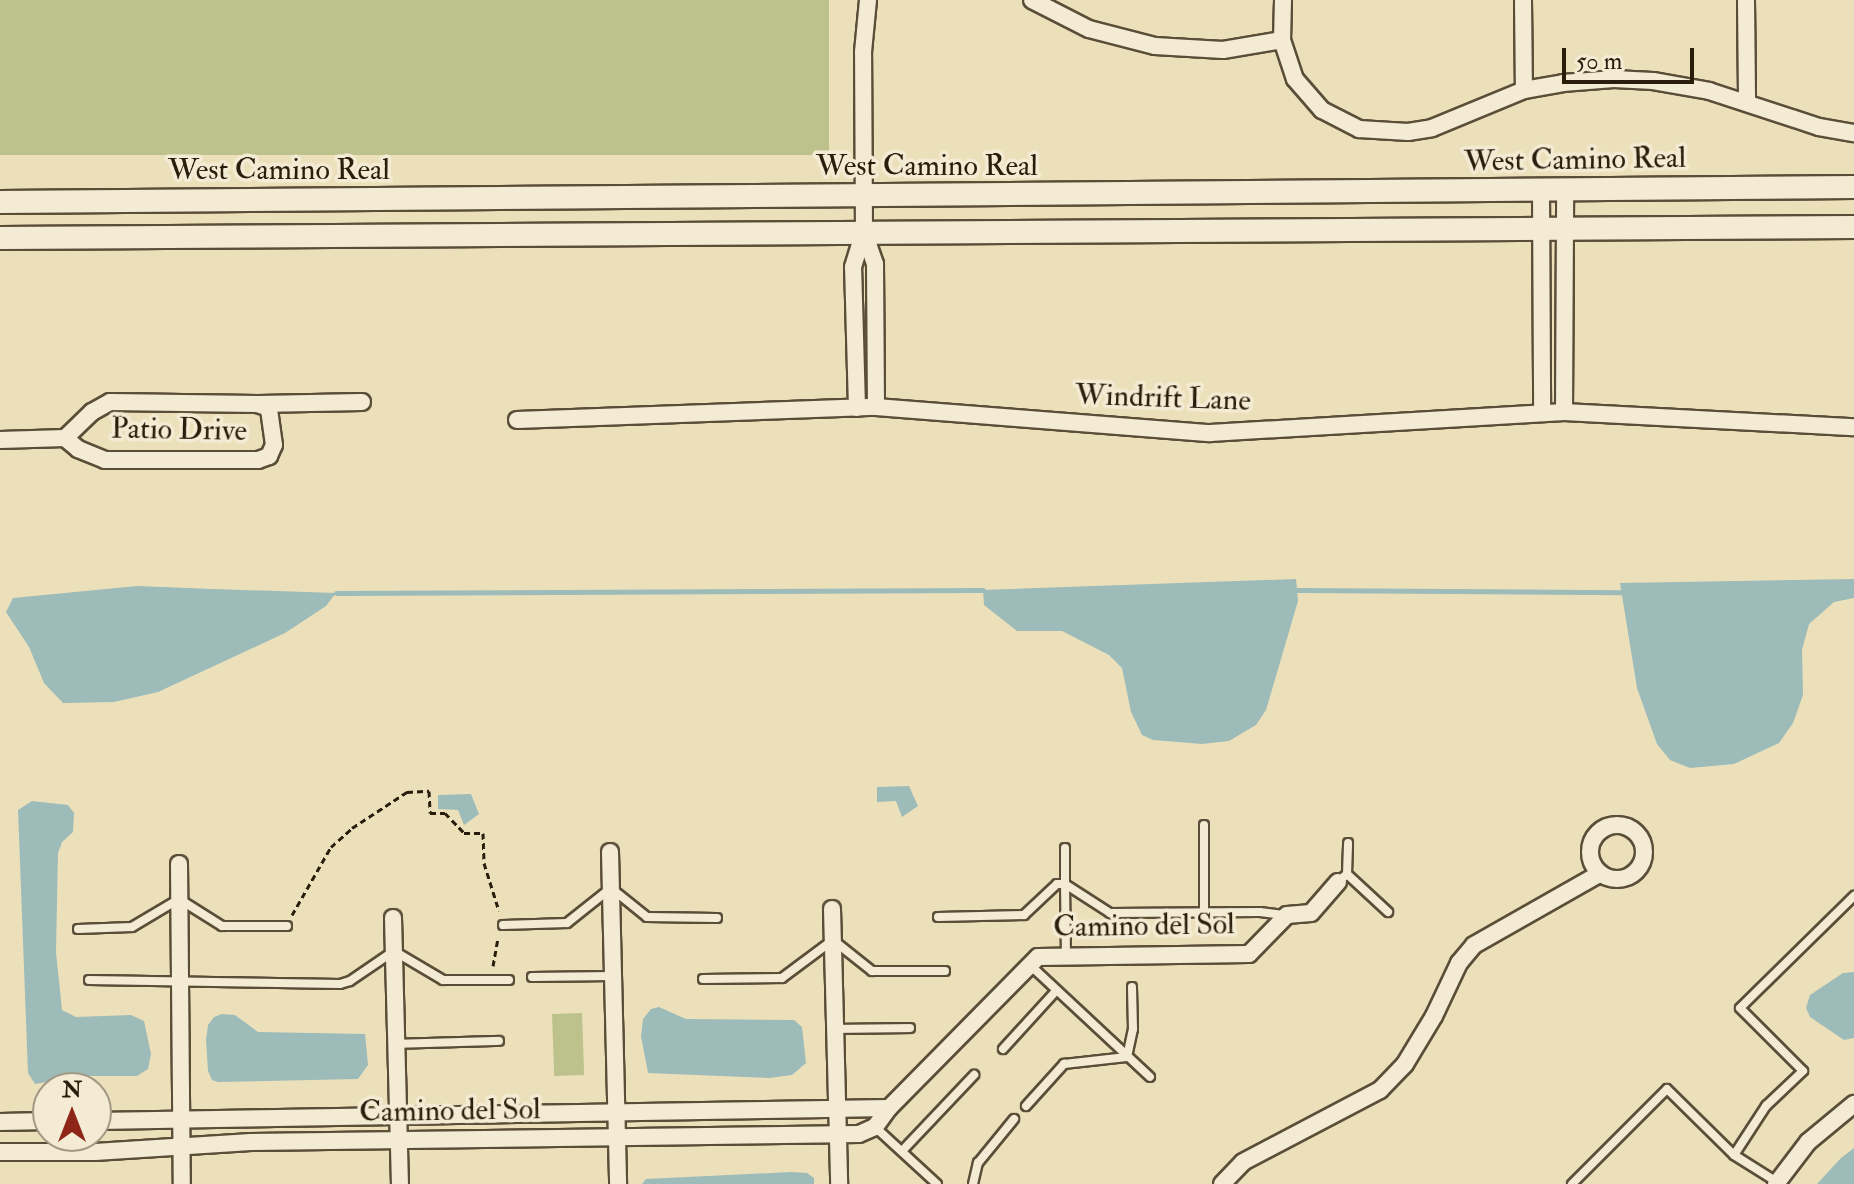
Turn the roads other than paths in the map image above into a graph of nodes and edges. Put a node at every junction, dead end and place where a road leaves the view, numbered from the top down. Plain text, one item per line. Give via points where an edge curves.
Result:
1 (868, 0) edge
2 (1032, 0) edge
3 (1283, 0) edge
4 (1523, 0) edge
5 (1746, 0) edge
6 (1282, 40) junction
7 (1524, 90) junction
8 (1747, 101) junction
9 (1854, 133) edge
10 (1854, 187) edge
11 (1541, 191) junction
12 (1565, 191) junction
13 (864, 196) junction
14 (0, 202) edge
15 (1854, 227) edge
16 (1541, 229) junction
17 (1565, 229) junction
18 (864, 232) junction
19 (0, 238) edge
20 (362, 402) dead end
21 (257, 404) junction
22 (876, 407) junction
23 (857, 408) junction
24 (1564, 412) junction
25 (1542, 413) junction
26 (517, 420) dead end
27 (1854, 427) edge
28 (65, 438) junction
29 (0, 440) edge
30 (1204, 825) dead end
31 (1348, 843) dead end
32 (1065, 848) dead end
33 (610, 852) dead end
34 (179, 864) dead end
35 (1599, 874) dead end
36 (1343, 878) junction
37 (1065, 884) junction
38 (611, 888) junction
39 (1854, 896) edge
40 (179, 899) junction
41 (832, 909) dead end
42 (1204, 912) junction
43 (1388, 912) dead end
44 (1287, 915) junction
45 (938, 917) dead end
46 (393, 918) dead end
47 (717, 918) dead end
48 (503, 925) road end
49 (287, 926) road end
50 (78, 929) dead end
51 (833, 940) junction
52 (394, 951) junction
53 (1066, 956) junction
54 (1030, 964) junction
55 (945, 971) dead end
56 (613, 976) junction
57 (532, 977) dead end
58 (703, 979) dead end
59 (89, 980) dead end
60 (180, 980) junction
61 (509, 980) dead end
62 (1132, 987) dead end
63 (1056, 991) junction
64 (910, 1028) dead end
65 (835, 1029) junction
66 (499, 1041) dead end
67 (396, 1044) junction
68 (1003, 1049) dead end
69 (1127, 1057) junction
70 (974, 1075) dead end
71 (1150, 1077) dead end
72 (1854, 1104) edge
73 (1026, 1106) dead end
74 (889, 1108) junction
75 (837, 1111) junction
76 (617, 1114) junction
77 (398, 1118) junction
78 (1014, 1119) dead end
79 (32, 1121) edge
80 (112, 1121) edge
81 (181, 1121) junction
82 (0, 1122) edge
83 (875, 1127) junction
84 (838, 1134) junction
85 (617, 1137) junction
86 (398, 1140) junction
87 (182, 1148) junction
88 (902, 1151) junction
89 (0, 1152) edge
90 (1734, 1155) junction
91 (1777, 1183) edge
92 (182, 1184) edge
93 (400, 1184) edge
94 (618, 1184) edge
95 (839, 1184) edge
96 (937, 1184) edge
97 (973, 1184) edge
98 (1222, 1184) edge
99 (1572, 1184) edge

1 - 13 street
2 - 6 street via 1089,29 1155,46 1223,50
3 - 6 street
4 - 7 street
5 - 8 street
6 - 7 street via 1295,79 1312,101 1359,129 1408,132 1444,124
7 - 8 street via 1588,81 1653,81
8 - 9 street via 1819,127
10 - 12 street, West Camino Real
11 - 12 street, West Camino Real
11 - 13 street, West Camino Real
11 - 16 street
12 - 17 street
13 - 14 street, West Camino Real
13 - 18 street
15 - 17 street
16 - 17 street
16 - 18 street
16 - 25 street
17 - 24 street
18 - 19 street
18 - 22 street via 875,264
18 - 23 street via 853,267
20 - 21 street
21 - 28 street, Patio Drive via 110,402
21 - 28 street, Patio Drive via 269,408 274,445 269,456 258,460 105,460
22 - 23 street, Windrift Lane
22 - 25 street, Windrift Lane via 1210,433
23 - 26 street, Windrift Lane
24 - 25 street, Windrift Lane
24 - 27 street, Windrift Lane
28 - 29 street
30 - 42 lane
31 - 36 lane
32 - 37 lane
33 - 38 street
34 - 40 street
35 - 98 street via 1474,945 1405,1064 1380,1090 1243,1162
36 - 43 lane
36 - 44 street, Camino del Sol via 1311,913
37 - 42 lane via 1110,913
37 - 45 lane via 1057,884 1024,915
37 - 53 lane
38 - 47 lane via 647,917
38 - 48 lane via 567,923
38 - 56 street
39 - 90 lane via 1740,1008 1803,1071 1766,1106
40 - 49 lane via 222,926
40 - 50 lane via 132,927
40 - 60 street
41 - 51 street
42 - 44 lane
44 - 53 street, Camino del Sol via 1249,954
46 - 52 street
51 - 55 lane via 872,971
51 - 58 lane via 782,978
51 - 65 street
52 - 60 lane via 340,984
52 - 61 lane via 443,980
52 - 67 street
53 - 54 street, Camino del Sol via 1038,957
54 - 63 lane
54 - 74 street, Camino del Sol
56 - 57 lane
56 - 76 street
59 - 60 lane
60 - 81 street
62 - 69 lane
63 - 68 lane
63 - 69 lane
64 - 65 lane
65 - 75 street
66 - 67 lane
67 - 77 street
69 - 71 lane
69 - 73 lane via 1064,1064
70 - 88 lane
72 - 91 street via 1808,1142
74 - 75 street, Camino del Sol
74 - 83 street, Camino del Sol
75 - 76 street, Camino del Sol
75 - 84 street
76 - 77 street, Camino del Sol
76 - 85 street
77 - 81 street, Camino del Sol
77 - 86 street
78 - 97 lane via 978,1163
79 - 82 street
80 - 81 street, Camino del Sol
81 - 87 street
83 - 84 street, Camino del Sol
83 - 88 lane
84 - 85 street, Camino del Sol
84 - 95 street
85 - 86 street, Camino del Sol
85 - 94 street
86 - 87 street, Camino del Sol
86 - 93 street
87 - 89 street, Camino del Sol
87 - 92 street
88 - 96 lane
90 - 91 lane
90 - 99 lane via 1667,1089

